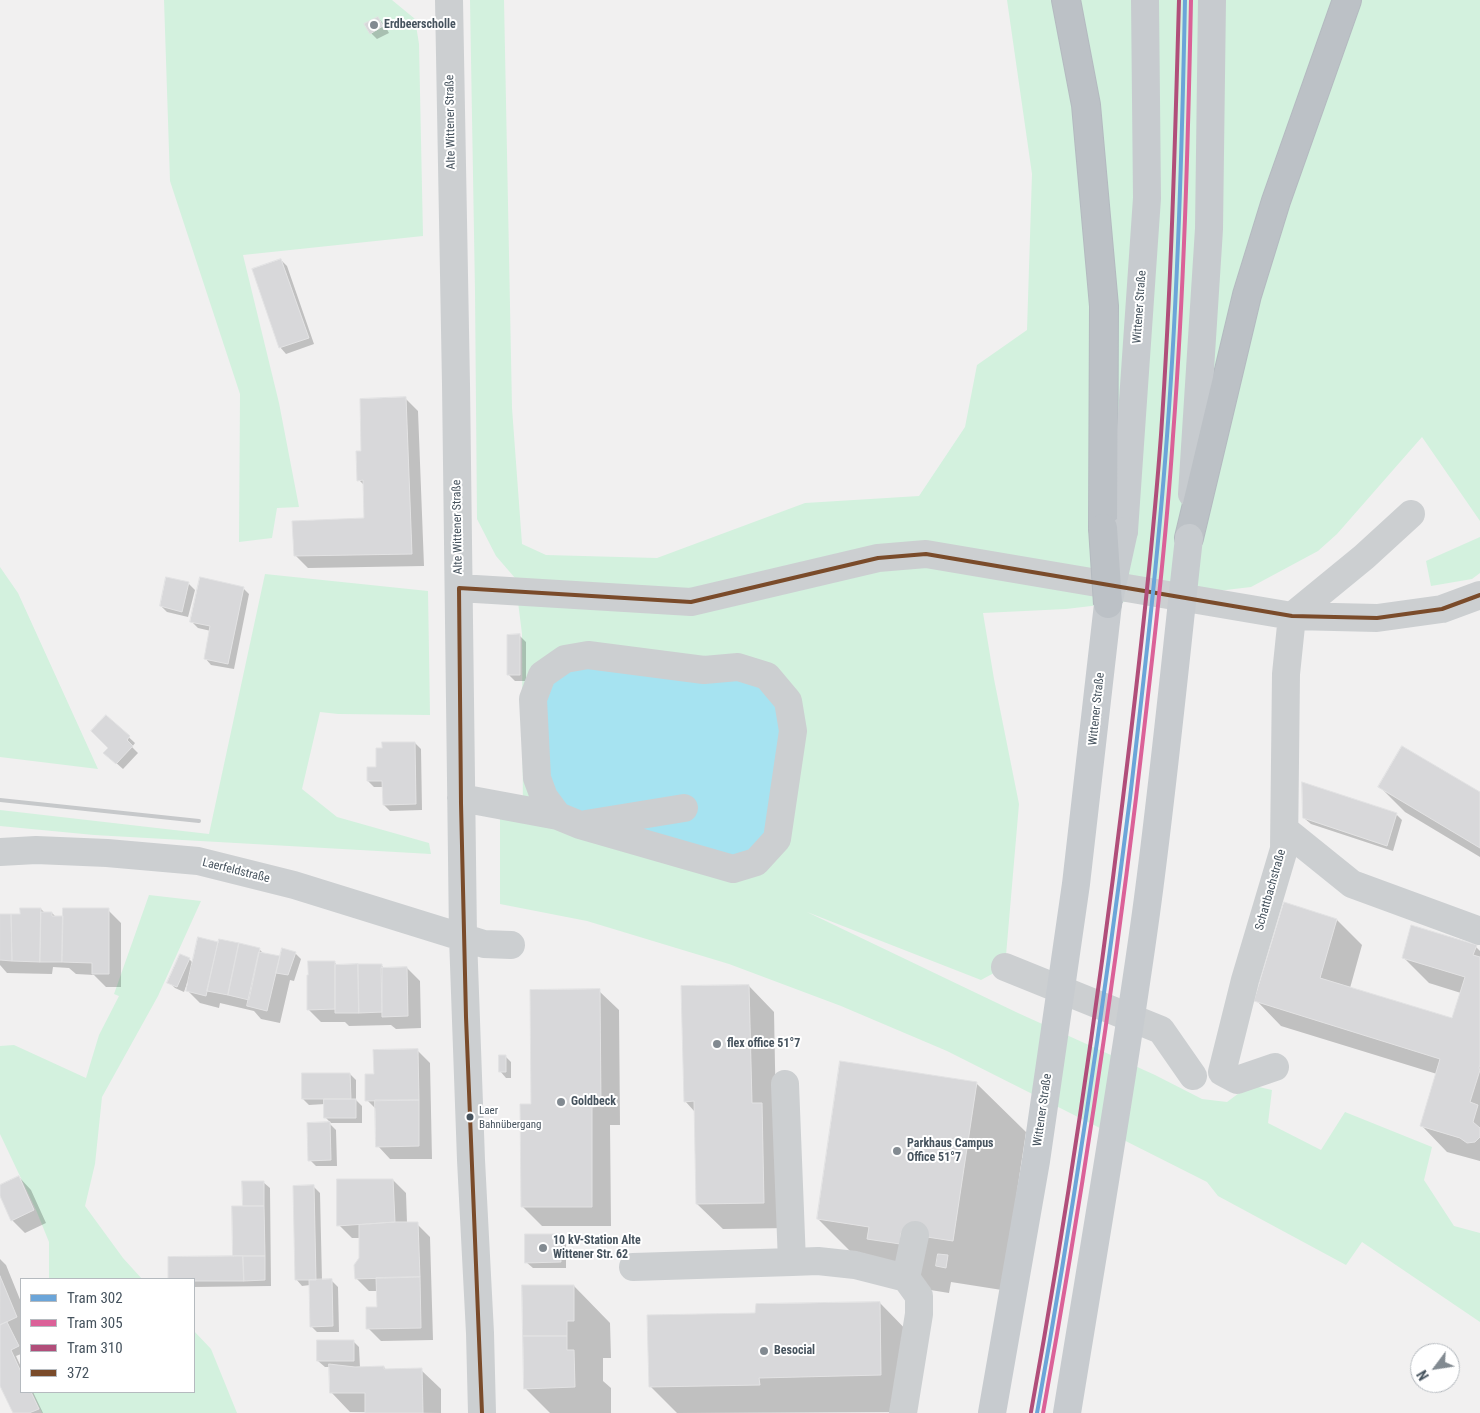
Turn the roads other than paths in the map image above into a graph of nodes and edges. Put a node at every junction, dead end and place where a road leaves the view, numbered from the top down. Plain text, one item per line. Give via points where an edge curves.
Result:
1 (449, 0) edge
2 (1066, 0) edge
3 (1145, 0) edge
4 (1212, 0) edge
5 (1347, 0) edge
6 (1411, 514) dead end
7 (1113, 529) junction
8 (1189, 538) junction
9 (459, 588) junction
10 (1480, 595) edge
11 (1108, 604) joint
12 (1292, 616) junction
13 (461, 798) junction
14 (684, 808) dead end
15 (569, 820) junction
16 (1284, 830) junction
17 (0, 852) edge
18 (1480, 931) edge
19 (463, 937) junction
20 (511, 944) dead end
21 (1005, 967) dead end
22 (1275, 1066) dead end
23 (1193, 1076) dead end
24 (785, 1084) dead end
25 (915, 1235) dead end
26 (792, 1262) junction
27 (633, 1267) dead end
28 (906, 1278) junction
29 (482, 1413) edge
30 (903, 1413) edge
31 (992, 1413) edge
32 (1068, 1413) edge

1 - 9 street, Alte Wittener Straße
2 - 7 highway via 1086,105 1104,306
3 - 7 main road, Wittener Straße via 1147,198
4 - 8 main road via 1209,229
5 - 8 highway via 1247,295
6 - 12 street
7 - 11 highway, bridge
8 - 32 main road, bridge via 1146,911
9 - 12 street via 691,602 878,558 926,554
9 - 13 street, Alte Wittener Straße
10 - 12 street via 1442,609 1377,618
11 - 31 main road, Wittener Straße, bridge via 1075,893 1036,1161
12 - 16 street, Schattbachstraße via 1286,674
13 - 15 street
13 - 19 street, Alte Wittener Straße
14 - 15 street
15 - 15 street via 544,797 537,778 533,699 542,676 565,659 588,655 704,670 738,667 767,676 788,701 793,731 777,839 756,862 733,869
16 - 18 street via 1352,884
16 - 22 street, Schattbachstraße via 1284,849 1222,1072 1236,1080
17 - 19 street, Laerfeldstraße via 62,851 198,861 294,885
19 - 20 street, Laerfeldstraße via 484,944
19 - 29 street, Alte Wittener Straße
21 - 23 street via 1161,1030
24 - 26 street
25 - 28 street
26 - 27 street
26 - 28 street via 855,1265
28 - 30 street via 919,1296 919,1314

